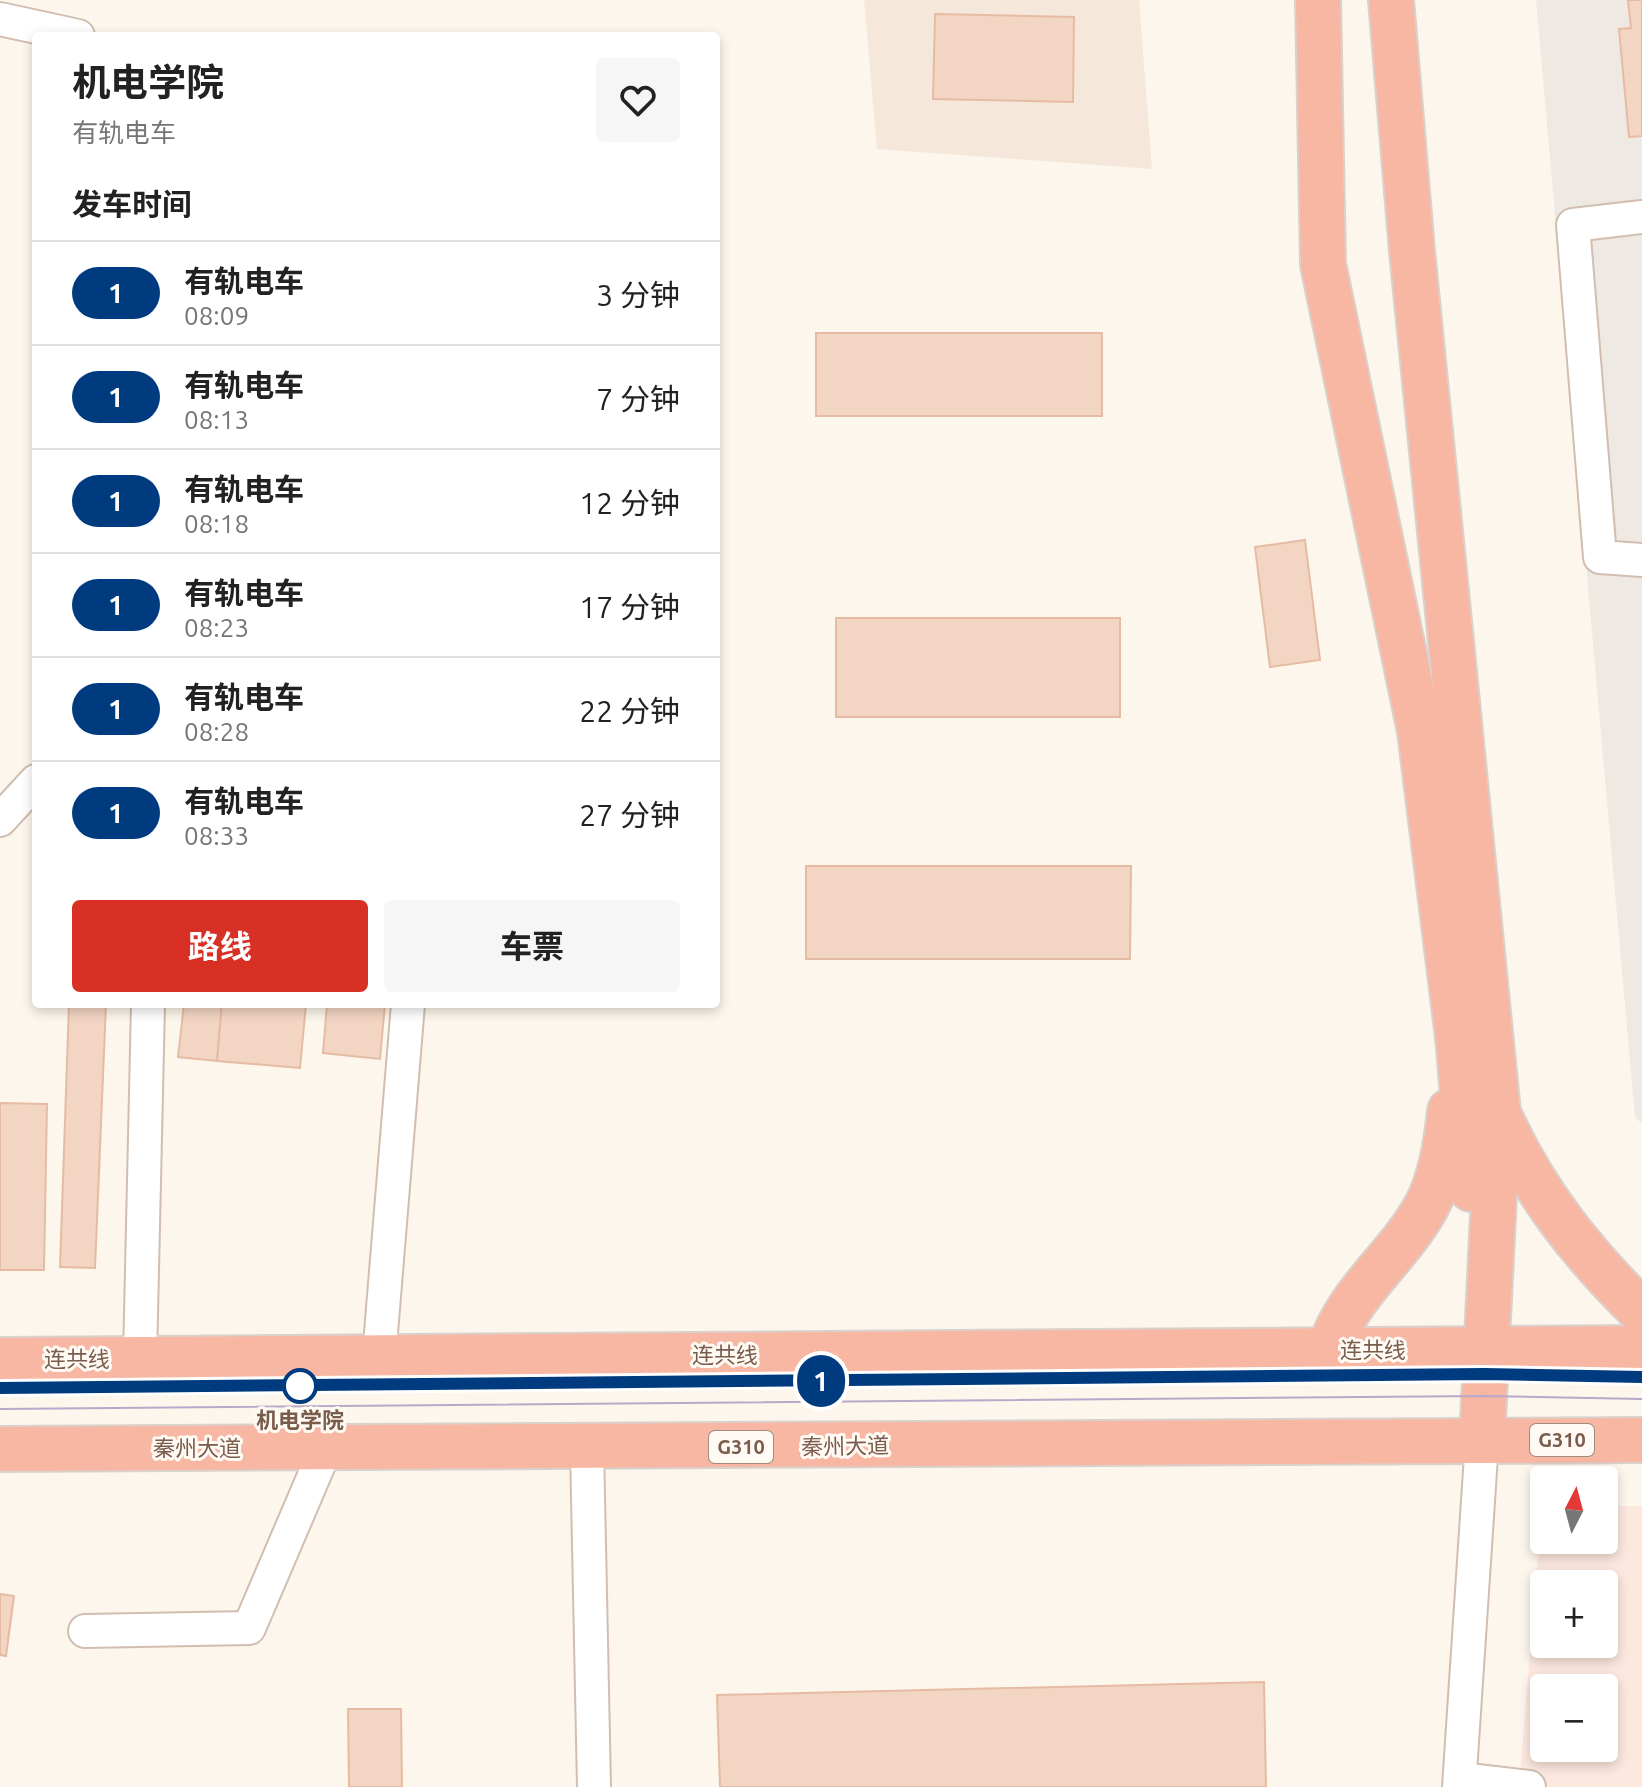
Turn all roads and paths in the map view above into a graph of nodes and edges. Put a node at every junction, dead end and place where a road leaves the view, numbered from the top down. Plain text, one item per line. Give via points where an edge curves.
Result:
1 (1318, 0) edge
2 (1391, 0) edge
3 (0, 19) edge
4 (60, 32) edge
5 (1642, 217) edge
6 (1642, 560) edge
7 (32, 785) edge
8 (0, 820) edge
9 (148, 1008) edge
10 (408, 1008) edge
11 (1458, 1037) junction
12 (1498, 1113) junction
13 (1642, 1312) edge
14 (1642, 1348) edge
15 (1485, 1350) junction
16 (1329, 1351) junction
17 (379, 1357) junction
18 (140, 1359) junction
19 (0, 1360) edge
20 (1642, 1440) edge
21 (1482, 1441) junction
22 (326, 1448) junction
23 (587, 1448) junction
24 (0, 1449) edge
25 (85, 1631) dead end
26 (1459, 1783) edge
27 (594, 1787) edge
28 (1529, 1787) edge

1 - 11 highway via 1323,264 1420,731
2 - 12 highway
3 - 4 street
5 - 6 street via 1573,225 1600,557
7 - 8 street
9 - 18 street
10 - 17 street
11 - 15 highway
11 - 16 highway via 1447,1139 1427,1206 1338,1322
12 - 13 highway via 1553,1214
12 - 15 highway
14 - 15 highway, 连共线
15 - 16 highway, 连共线
15 - 21 highway
16 - 17 highway, 连共线
17 - 18 highway, 连共线
18 - 19 highway, 连共线
20 - 21 highway, 秦州大道 / G310
21 - 23 highway, 秦州大道 / G310
21 - 26 street
22 - 23 highway, 秦州大道 / G310
22 - 24 highway, 秦州大道 / G310
22 - 25 street via 249,1628
23 - 27 street
26 - 28 street

